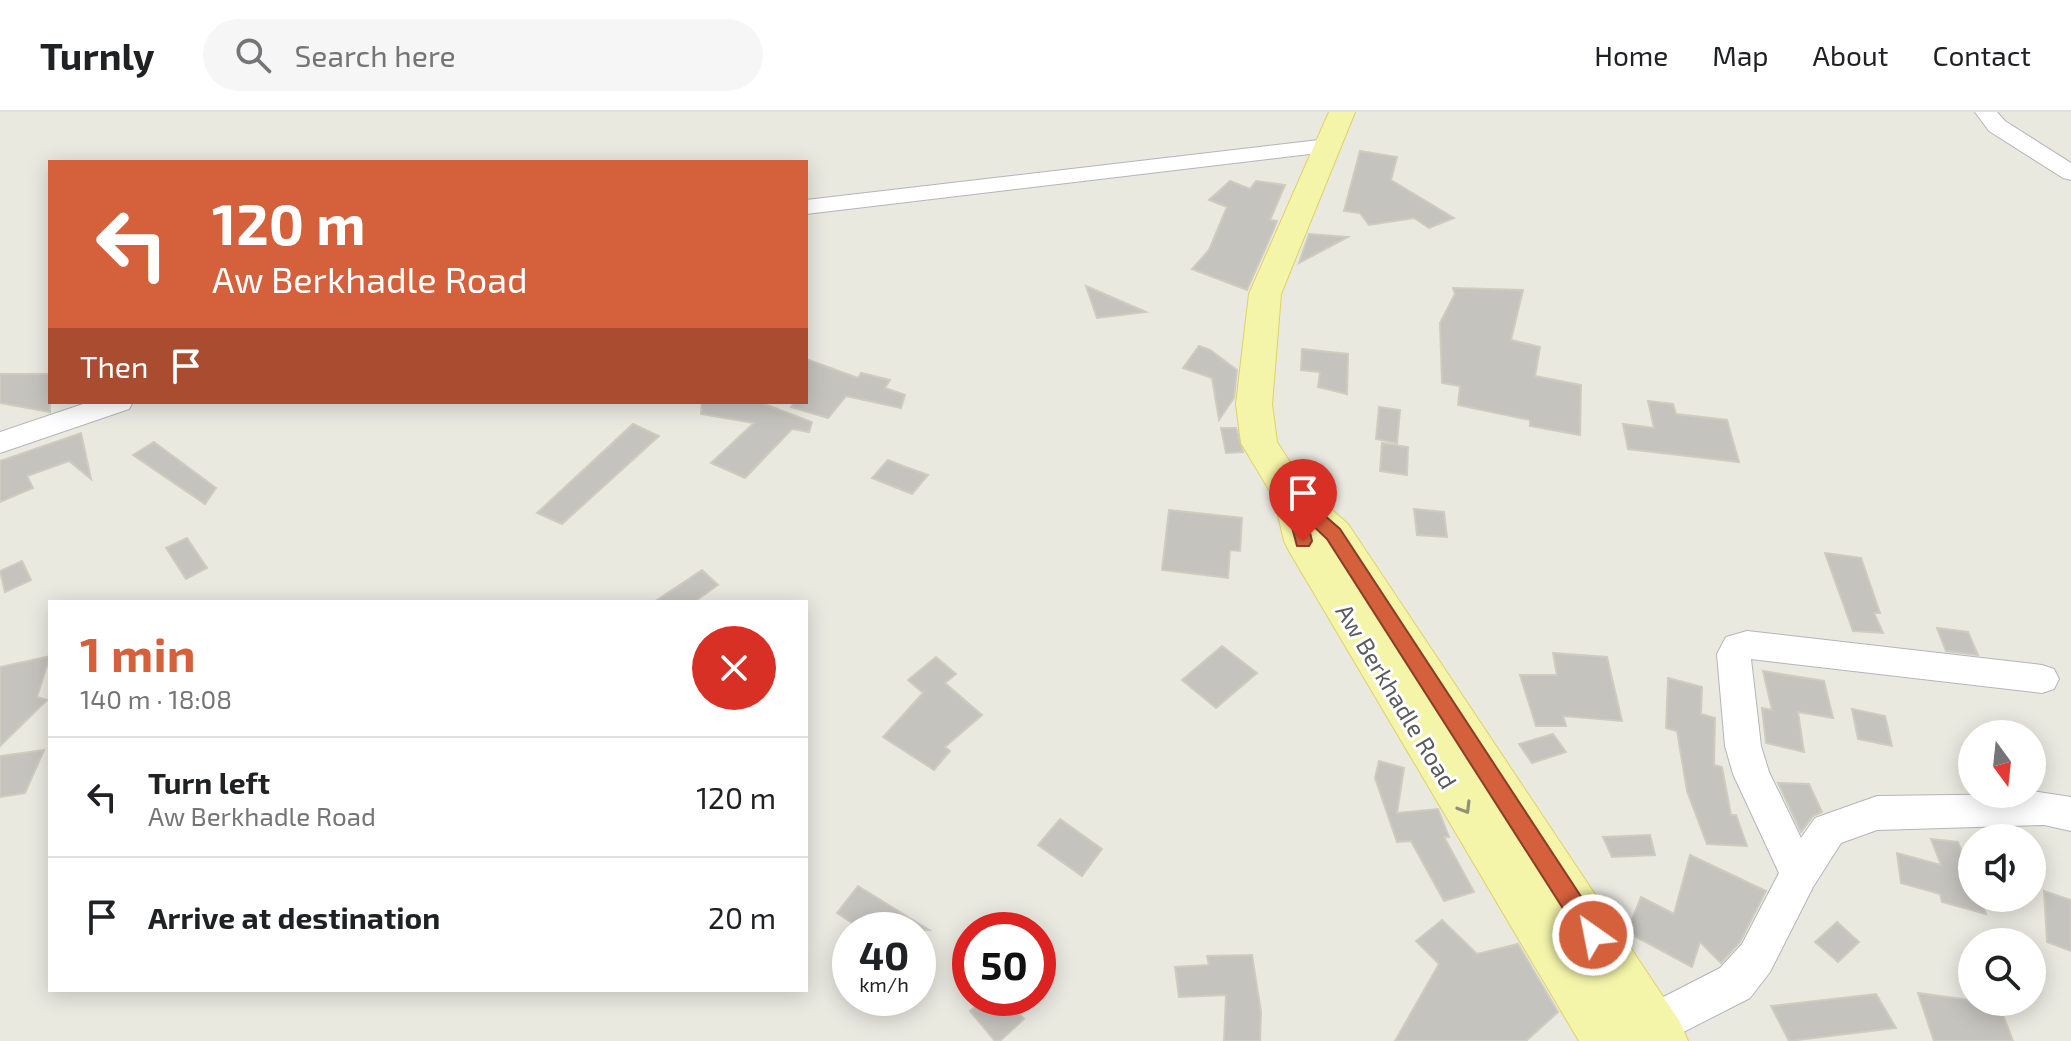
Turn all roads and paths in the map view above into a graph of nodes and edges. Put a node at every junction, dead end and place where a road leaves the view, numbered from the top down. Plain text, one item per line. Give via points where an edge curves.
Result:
1 (1342, 112) edge
2 (1986, 112) edge
3 (1327, 146) junction
4 (2071, 173) edge
5 (808, 207) edge
6 (113, 404) edge
7 (0, 443) edge
8 (1293, 497) junction
9 (2042, 679) dead end
10 (2071, 814) edge
11 (1799, 874) junction
12 (1656, 1033) edge
13 (1609, 1041) edge

1 - 3 main road
2 - 4 street via 1997,126
3 - 5 street
3 - 8 main road via 1265,294 1260,341 1254,404 1259,443
6 - 7 street
8 - 12 main road, Aw Berkhadle Road via 1334,534
8 -> 13 main road, Aw Berkhadle Road via 1303,541
9 - 11 street via 1738,647 1734,654 1743,746
10 - 11 street via 2044,808 1877,813 1828,830
11 - 12 street via 1756,958 1735,983

